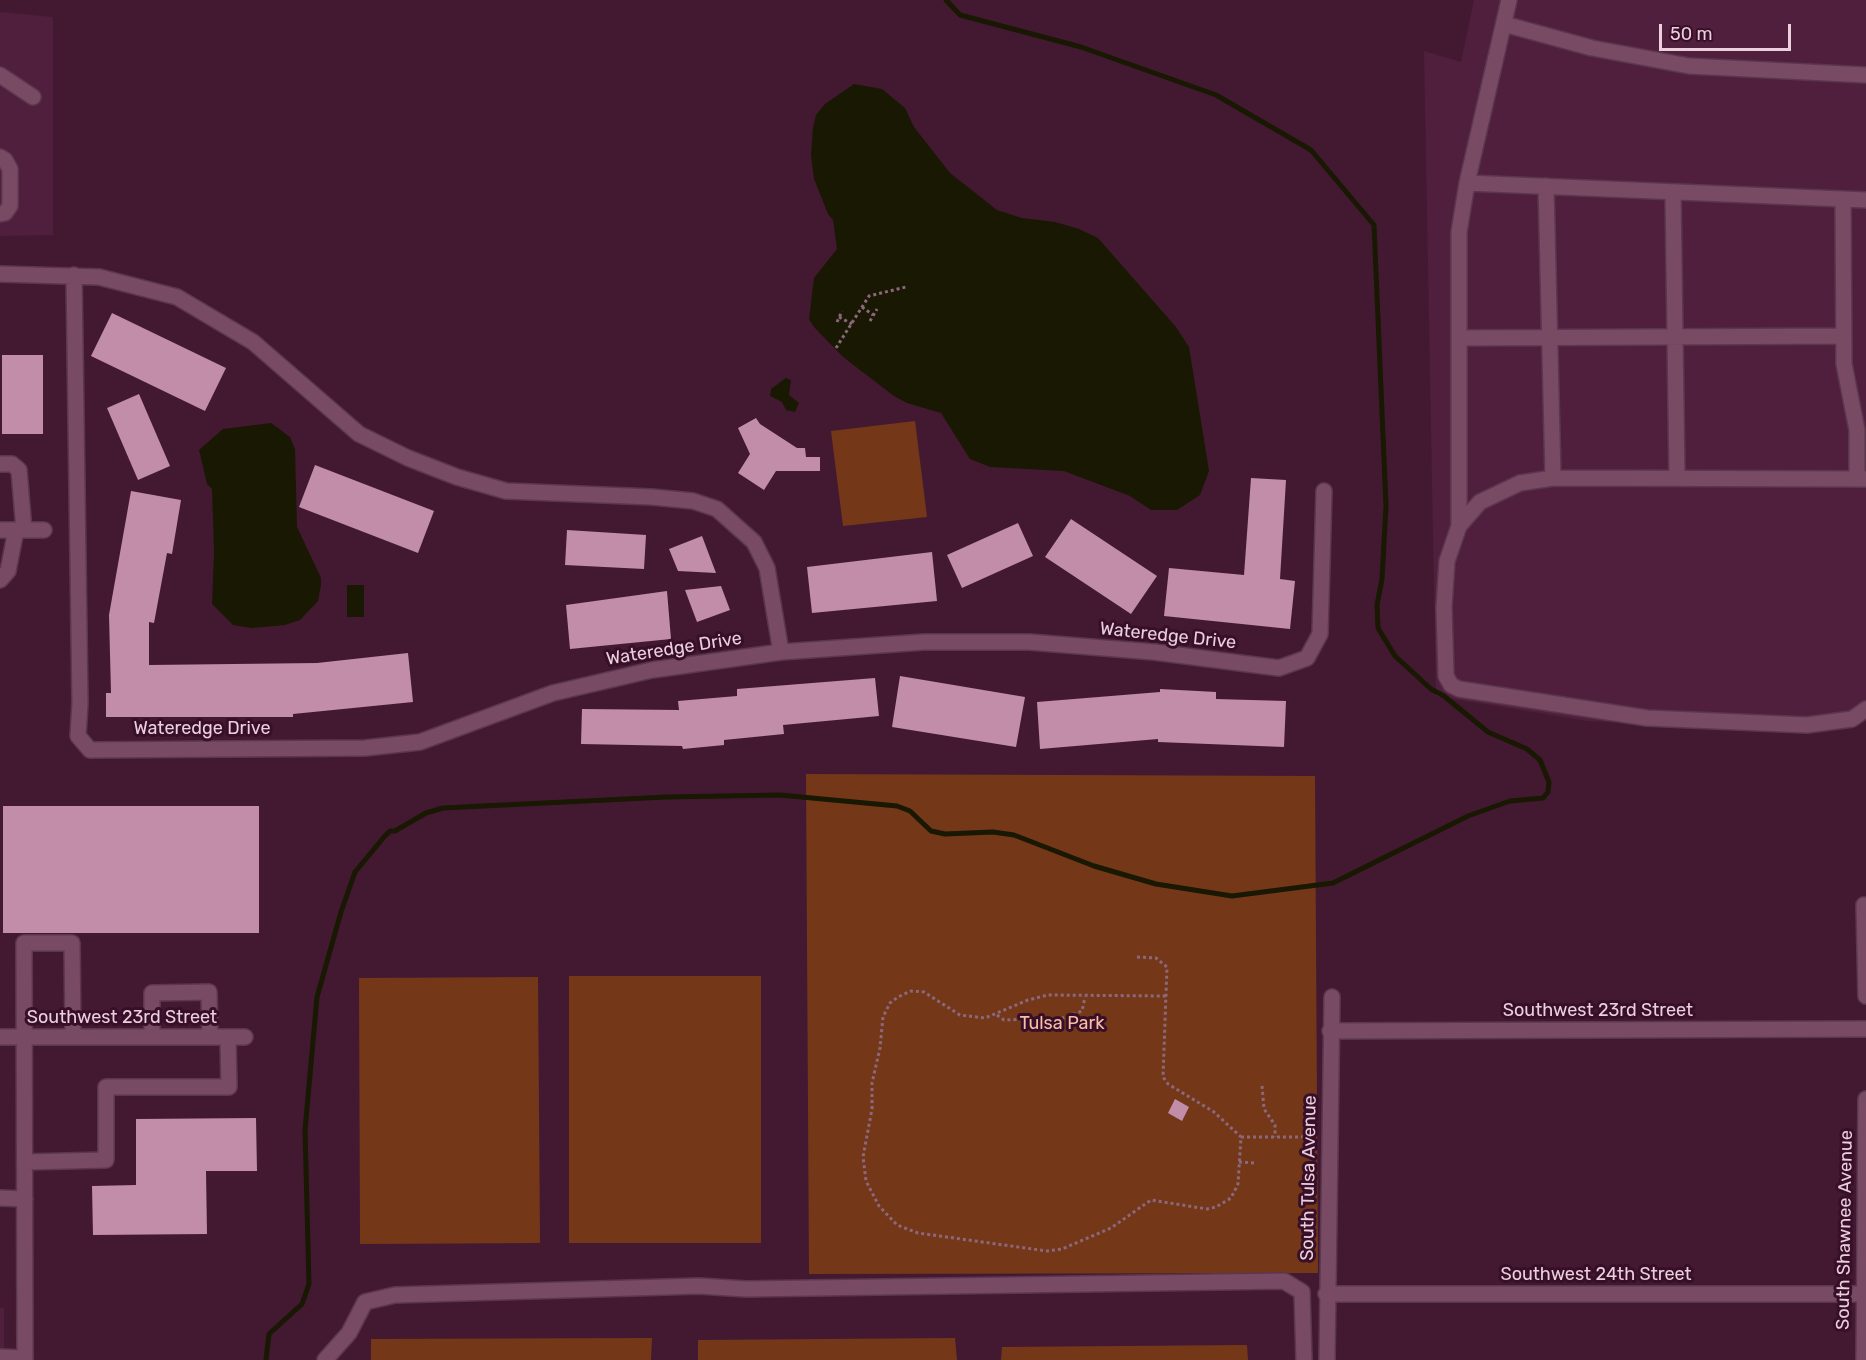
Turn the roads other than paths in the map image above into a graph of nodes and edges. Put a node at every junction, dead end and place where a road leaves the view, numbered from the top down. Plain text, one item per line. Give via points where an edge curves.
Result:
1 (1509, 0) edge
2 (1504, 24) junction
3 (0, 75) edge
4 (1866, 75) edge
5 (33, 98) dead end
6 (0, 157) edge
7 (1467, 183) junction
8 (1546, 186) junction
9 (1673, 192) junction
10 (1843, 199) junction
11 (1866, 200) edge
12 (0, 214) edge
13 (0, 274) edge
14 (74, 275) junction
15 (1844, 336) junction
16 (1675, 337) junction
17 (1459, 338) junction
18 (1549, 338) junction
19 (0, 464) edge
20 (1553, 478) junction
21 (1677, 478) junction
22 (1861, 479) edge
23 (1324, 491) dead end
24 (1459, 526) junction
25 (13, 530) edge
26 (44, 530) dead end
27 (0, 580) edge
28 (781, 652) junction
29 (1866, 709) edge
30 (1864, 905) dead end
31 (1866, 996) edge
32 (1332, 997) dead end
33 (1866, 1029) edge
34 (1330, 1031) junction
35 (210, 1036) junction
36 (0, 1037) edge
37 (24, 1037) junction
38 (73, 1037) junction
39 (152, 1037) junction
40 (228, 1037) junction
41 (245, 1037) dead end
42 (1866, 1099) edge
43 (25, 1162) junction
44 (0, 1198) edge
45 (25, 1199) junction
46 (1326, 1294) junction
47 (1865, 1294) edge
48 (0, 1357) edge
49 (25, 1359) edge
50 (326, 1360) edge
51 (1304, 1360) edge
52 (1327, 1360) edge
53 (1864, 1360) edge

1 - 2 street
2 - 4 street via 1592,48 1689,66
2 - 7 street
3 - 5 street
6 - 12 street via 10,170 10,206
7 - 8 street
7 - 17 street via 1459,232
8 - 9 street
8 - 18 street
9 - 10 street
9 - 16 street
10 - 11 street
10 - 15 street
13 - 14 street
14 - 28 street via 138,285 177,297 253,342 359,434 447,473 506,491 652,497 693,501 717,509 754,542 767,568
14 - 28 street, Wateredge Drive via 78,736 90,750 365,748 420,742 584,685 652,670
15 - 16 street
15 - 22 street via 1844,364 1857,430
16 - 18 street
16 - 21 street
17 - 18 street
17 - 24 street
18 - 20 street
19 - 25 street via 12,464 19,470
20 - 21 street
20 - 24 street via 1520,483 1480,502
21 - 22 street
23 - 28 street, Wateredge Drive via 1320,634 1307,658 1279,668 1029,642 924,642
24 - 29 street via 1447,561 1444,607 1446,676 1459,689 1601,713 1783,726 1852,720
25 - 26 street
25 - 27 street via 8,571
30 - 31 street
32 - 34 street, South Tulsa Avenue
33 - 34 street, Southwest 23rd Street
34 - 46 street, South Tulsa Avenue
35 - 39 street, Southwest 23rd Street
35 - 39 street via 209,992 152,993
35 - 40 street, Southwest 23rd Street
36 - 37 street, Southwest 23rd Street
37 - 38 street, Southwest 23rd Street
37 - 38 street via 24,944 72,944
37 - 43 street
38 - 39 street, Southwest 23rd Street
40 - 41 street, Southwest 23rd Street
40 - 43 street via 229,1087 106,1087 106,1160
42 - 47 street, South Shawnee Avenue
43 - 45 street
44 - 45 street
45 - 49 street
46 - 47 street, Southwest 24th Street
46 - 52 street, South Tulsa Avenue
47 - 53 street, South Shawnee Avenue
48 - 49 street
50 - 51 street via 350,1332 365,1302 395,1295 699,1286 746,1289 1284,1281 1302,1292

